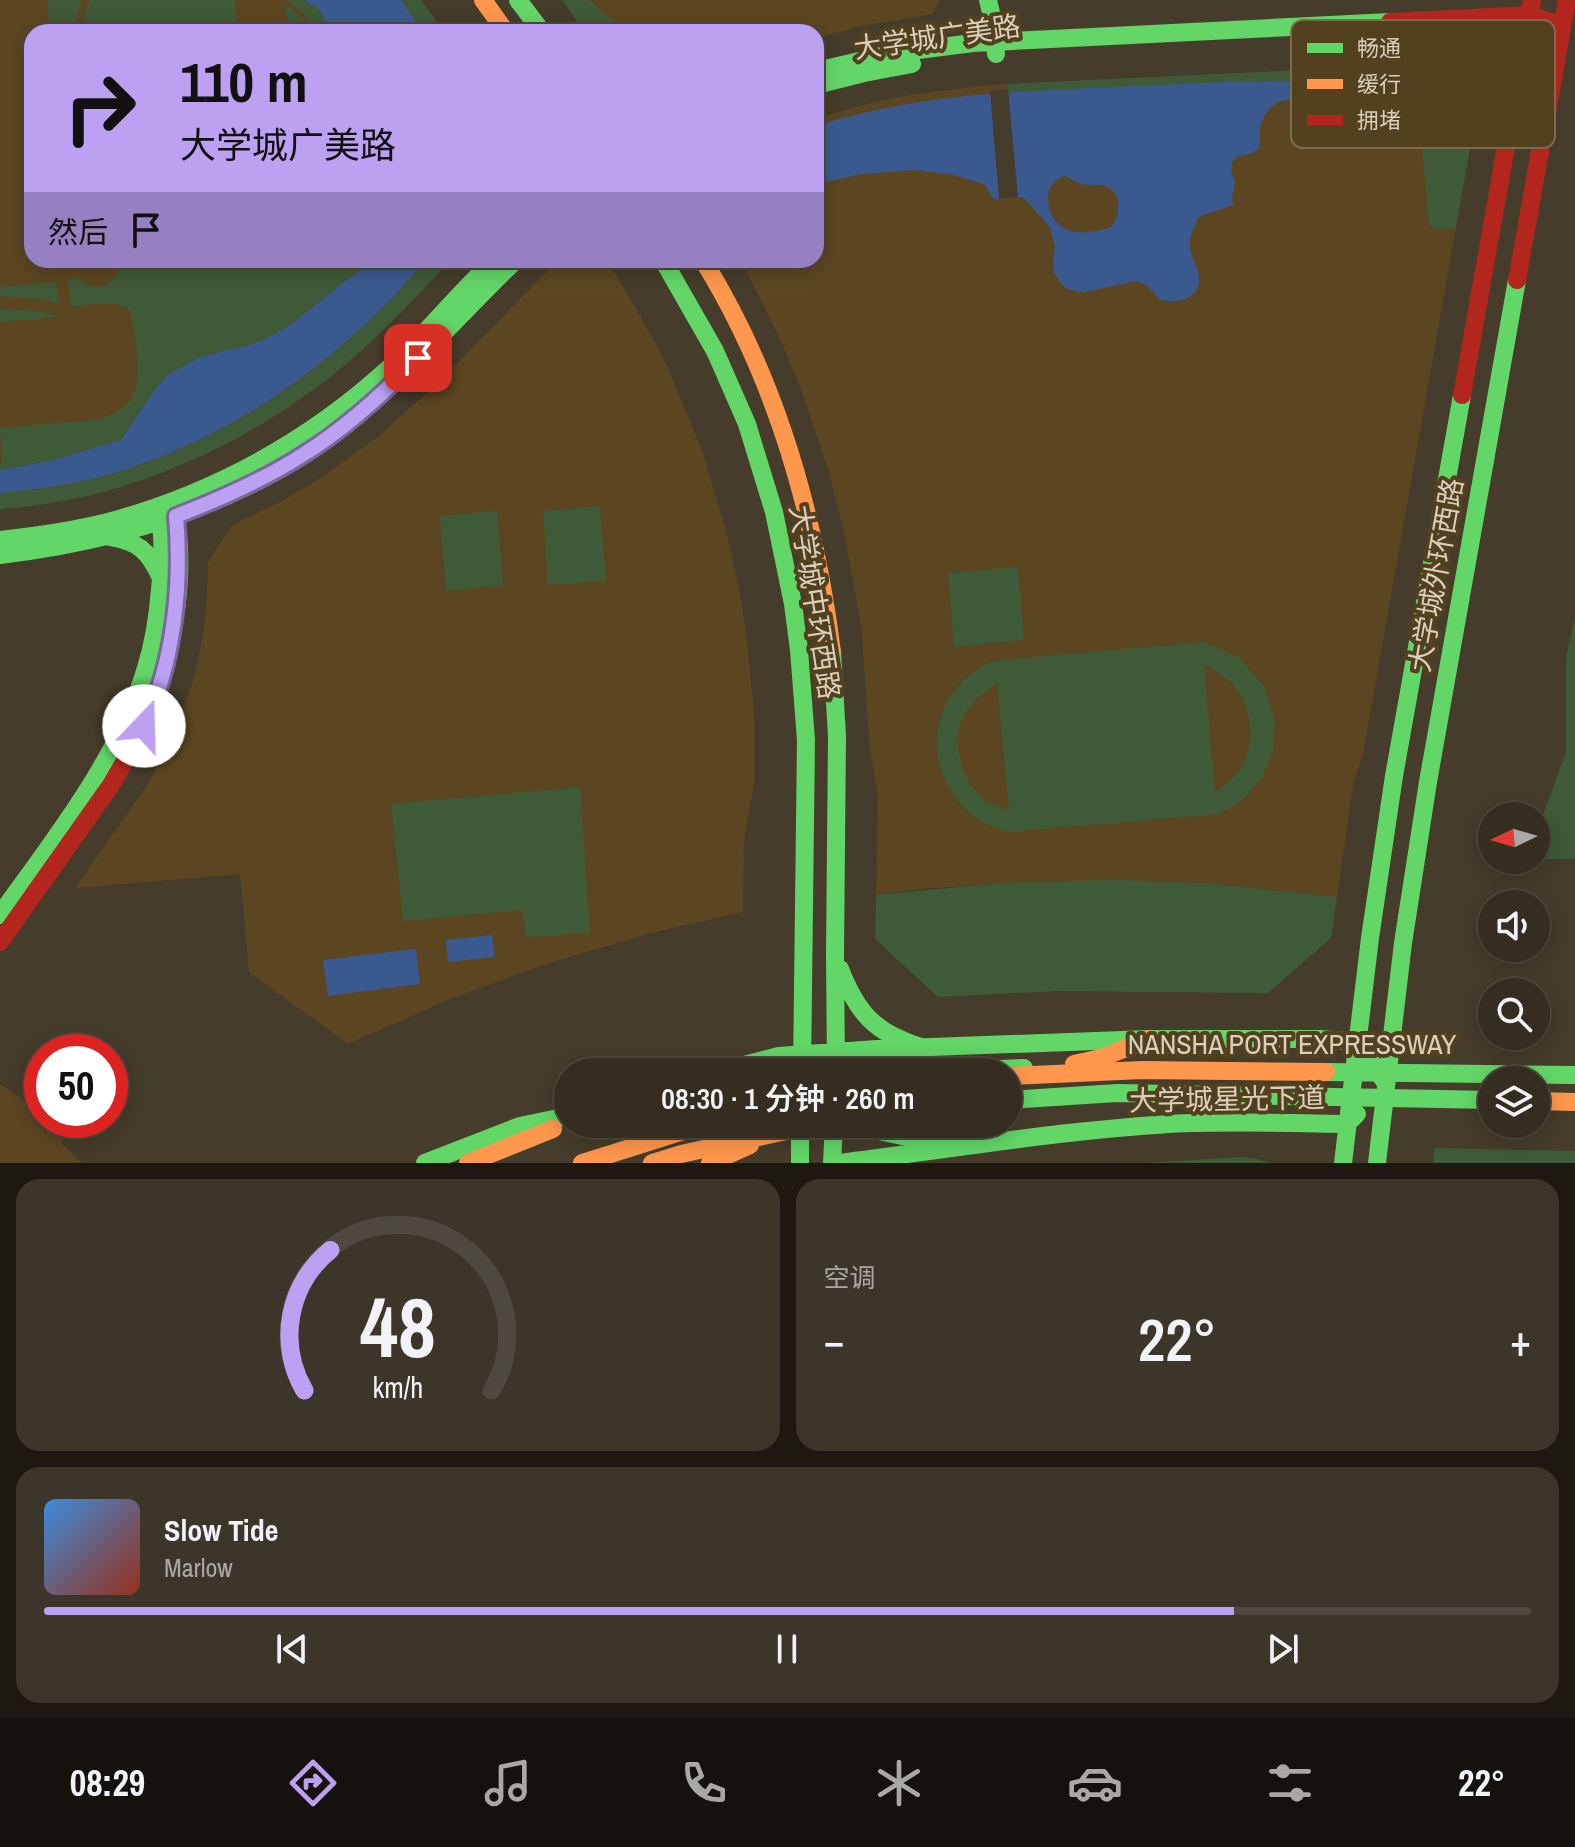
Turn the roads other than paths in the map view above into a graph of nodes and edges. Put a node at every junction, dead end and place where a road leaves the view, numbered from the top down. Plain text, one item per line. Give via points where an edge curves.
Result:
1 (483, 0) edge
2 (518, 0) edge
3 (988, 0) edge
4 (1566, 0) edge
5 (1530, 9) edge
6 (1501, 20) edge
7 (1551, 20) edge
8 (1555, 22) edge
9 (500, 24) edge
10 (536, 24) edge
11 (1562, 26) junction
12 (1291, 34) edge
13 (995, 48) junction
14 (1555, 65) edge
15 (824, 69) edge
16 (824, 83) edge
17 (1506, 148) edge
18 (1540, 148) edge
19 (486, 268) edge
20 (508, 268) edge
21 (668, 268) edge
22 (707, 268) edge
23 (166, 512) junction
24 (102, 538) junction
25 (0, 540) edge
26 (0, 555) edge
27 (161, 580) junction
28 (0, 915) edge
29 (0, 942) edge
30 (835, 957) junction
31 (1149, 1039) junction
32 (1276, 1040) junction
33 (1357, 1042) junction
34 (921, 1047) junction
35 (835, 1051) junction
36 (802, 1058) edge
37 (816, 1058) edge
38 (835, 1058) edge
39 (1022, 1067) edge
40 (1022, 1075) edge
41 (1575, 1075) edge
42 (1386, 1083) junction
43 (1022, 1099) edge
44 (1478, 1100) edge
45 (1550, 1101) edge
46 (1575, 1102) edge
47 (554, 1119) edge
48 (1275, 1123) junction
49 (1347, 1124) junction
50 (554, 1129) edge
51 (661, 1138) edge
52 (718, 1138) edge
53 (755, 1138) edge
54 (767, 1138) edge
55 (800, 1138) edge
56 (833, 1138) edge
57 (917, 1138) edge
58 (969, 1145) junction
59 (425, 1163) edge
60 (468, 1163) edge
61 (582, 1163) edge
62 (619, 1163) edge
63 (652, 1163) edge
64 (710, 1163) edge
65 (800, 1163) edge
66 (832, 1163) edge
67 (840, 1163) edge
68 (1343, 1163) edge
69 (1377, 1163) edge

1 - 9 main road
2 - 10 main road
3 - 13 main road
4 - 5 main road via 1551,8 1540,4
4 - 11 main road, 大学城外环西路
5 - 6 main road, 大学城广美路
5 - 7 main road, 大学城广美路
8 - 11 main road, 大学城广美路
11 - 14 main road, 大学城外环西路
12 - 13 main road, 大学城广美路
13 - 15 main road, 大学城广美路 via 908,50
13 - 16 main road, 大学城广美路
17 - 33 main road, 大学城外环西路 via 1394,776
18 - 42 main road, 大学城外环西路 via 1428,782
19 - 23 main road via 388,369 316,427
20 - 23 main road via 402,375 307,453 227,496
21 - 36 main road, 大学城中环西路 via 702,324 744,416 772,505 790,593 805,693
22 - 30 main road, 大学城中环西路 via 767,389 814,540 836,704
23 - 24 main road
23 - 25 main road
23 - 27 main road
23 - 29 main road via 178,567 176,608 150,714 110,786
24 - 26 main road
24 - 27 main road via 125,539 142,548
27 - 28 main road via 151,657 126,723 87,790
30 - 34 main road via 850,997 867,1019 886,1034
30 - 35 main road, 大学城中环西路
31 - 32 main road, 大学城星光下道
31 - 34 main road, 大学城星光下道
31 - 39 main road via 1101,1058
32 - 33 main road, 大学城星光下道
32 - 48 main road via 1294,1063 1297,1092
33 - 42 main road
33 - 49 main road, 大学城外环西路
34 - 35 main road, 大学城星光下道
35 - 37 main road, 大学城星光下道
35 - 38 main road, 大学城中环西路
40 - 41 main road, NANSHA PORT EXPRESSWAY, bridge via 1142,1070
42 - 49 main road, 大学城星光下道
42 - 69 main road, 大学城外环西路
43 - 44 main road, NANSHA PORT EXPRESSWAY, bridge via 1166,1093
45 - 46 main road
47 - 59 main road via 520,1126
48 - 49 main road, 大学城星光下道
48 - 58 main road, 大学城星光下道 via 1145,1126
49 - 68 main road, 大学城外环西路
50 - 60 main road
51 - 61 main road
52 - 62 main road
53 - 63 main road, bridge
54 - 64 main road, bridge
55 - 65 main road
56 - 66 main road
57 - 58 main road
58 - 67 main road, 大学城星光下道

